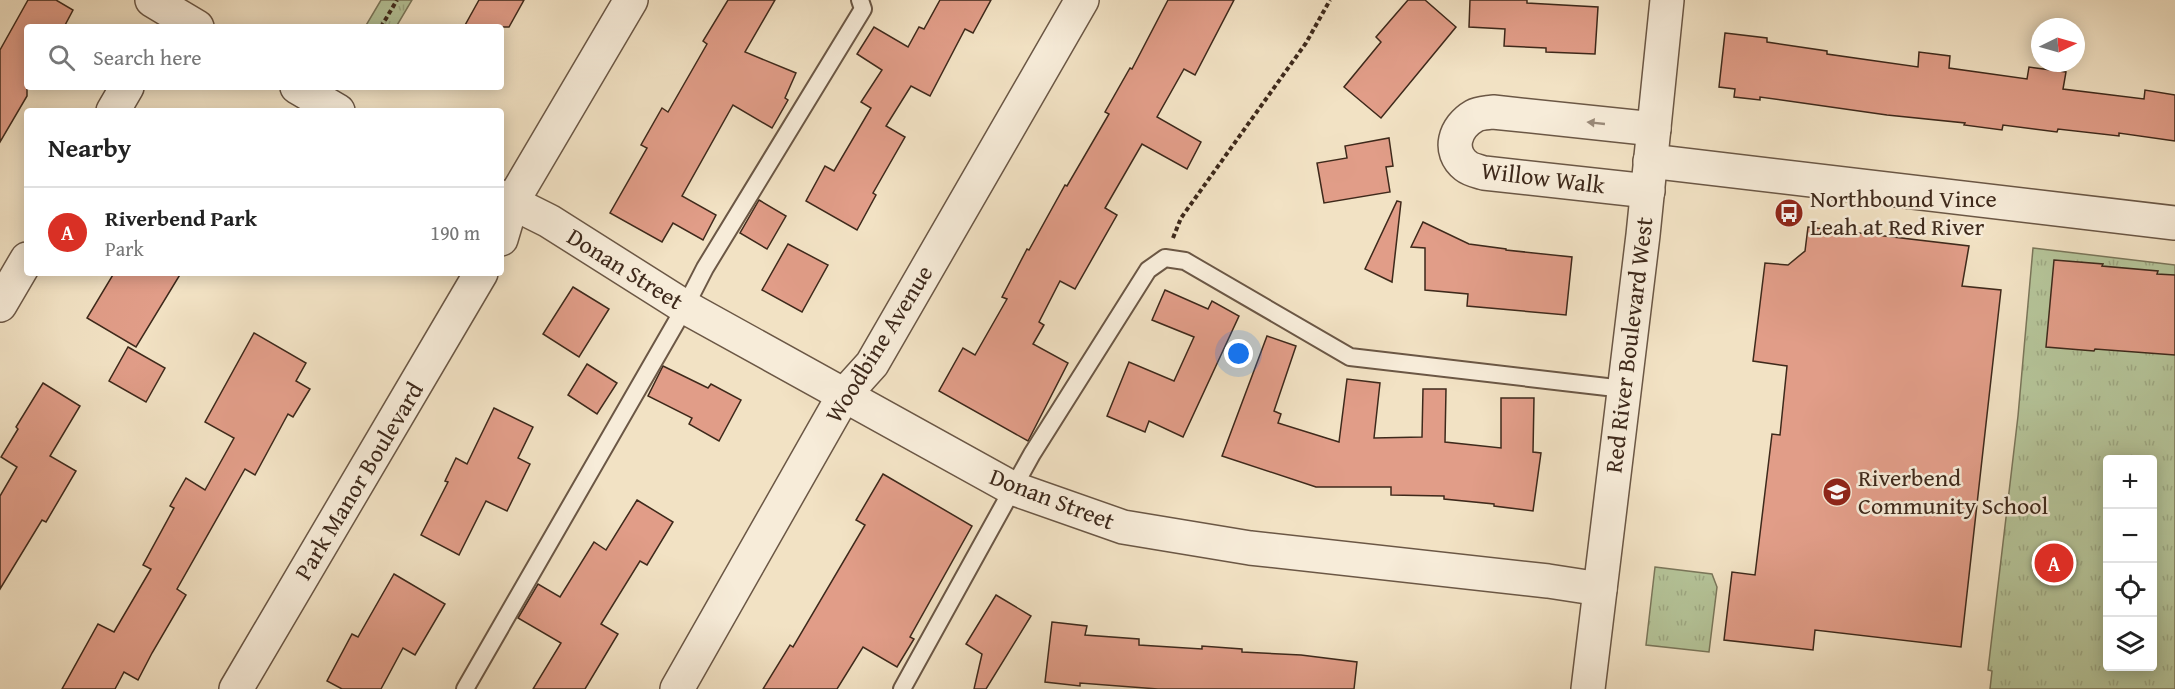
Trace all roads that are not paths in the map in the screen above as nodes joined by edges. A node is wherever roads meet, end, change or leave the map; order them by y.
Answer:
1 (631, 0) edge
2 (860, 0) edge
3 (1082, 0) edge
4 (1667, 0) edge
5 (125, 90) edge
6 (302, 90) edge
7 (115, 108) edge
8 (333, 108) edge
9 (1654, 129) junction
10 (1649, 176) junction
11 (507, 199) edge
12 (504, 219) edge
13 (2175, 223) edge
14 (24, 264) edge
15 (479, 276) edge
16 (0, 305) edge
17 (685, 307) junction
18 (1624, 389) junction
19 (844, 395) junction
20 (1012, 488) junction
21 (1600, 589) junction
22 (236, 689) edge
23 (465, 689) edge
24 (677, 689) edge
25 (902, 689) edge
26 (1588, 689) edge

1 - 11 street
2 - 17 lane
3 - 19 street, Woodbine Avenue
4 - 9 street, Red River Boulevard West
5 - 7 street
6 - 8 street
9 - 10 street, Red River Boulevard West
9 -> 10 street, Willow Walk
10 - 13 street, Willow Walk
10 - 18 street, Red River Boulevard West
11 - 12 street
11 - 17 street, Donan Street
14 - 16 street
15 - 22 street, Park Manor Boulevard
17 - 19 street, Donan Street
17 - 23 lane
18 - 20 lane
18 - 21 street, Red River Boulevard West
19 - 20 street, Donan Street
19 - 24 street, Woodbine Avenue
20 - 21 street, Donan Street
20 - 25 lane
21 - 26 street, Red River Boulevard West

